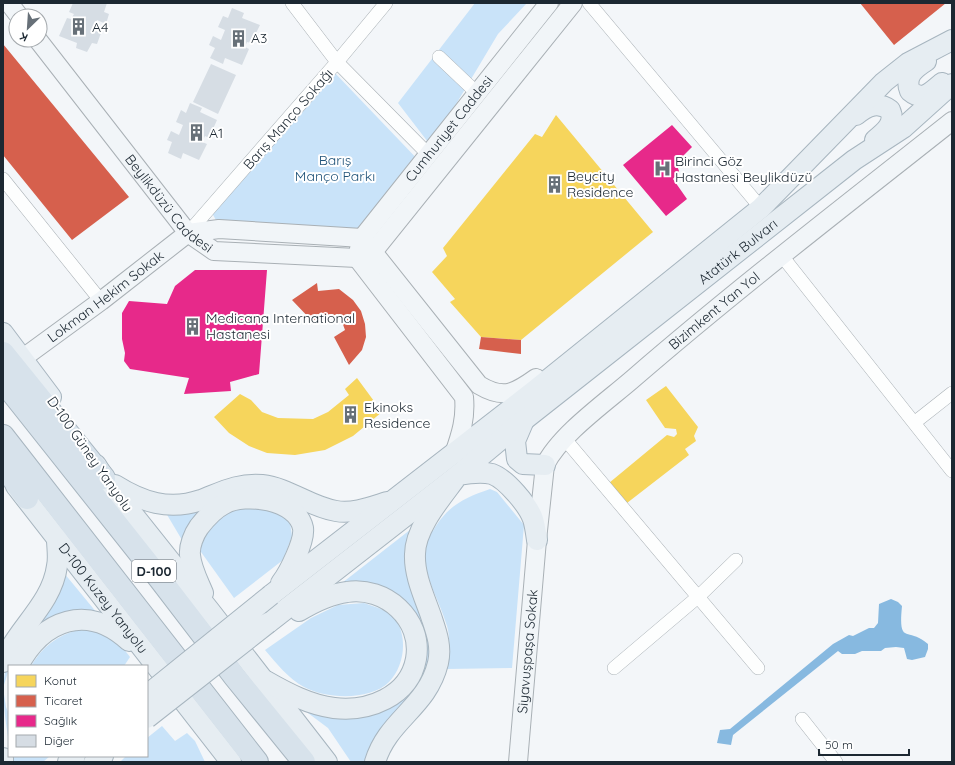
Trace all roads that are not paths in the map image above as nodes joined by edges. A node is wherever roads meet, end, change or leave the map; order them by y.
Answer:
1 (292, 3) edge
2 (386, 3) edge
3 (549, 3) edge
4 (573, 3) edge
5 (589, 3) edge
6 (952, 40) edge
7 (952, 46) edge
8 (44, 48) edge
9 (439, 57) dead end
10 (337, 62) junction
11 (952, 76) edge
12 (952, 84) edge
13 (477, 93) junction
14 (952, 121) edge
15 (841, 125) junction
16 (428, 154) junction
17 (854, 160) junction
18 (442, 168) junction
19 (3, 179) edge
20 (761, 208) junction
21 (188, 233) junction
22 (362, 238) junction
23 (365, 255) junction
24 (782, 256) junction
25 (101, 301) junction
26 (3, 333) edge
27 (602, 337) junction
28 (13, 356) edge
29 (3, 380) edge
30 (952, 393) edge
31 (524, 420) junction
32 (914, 423) junction
33 (3, 436) edge
34 (564, 438) junction
35 (454, 454) junction
36 (3, 465) edge
37 (545, 465) junction
38 (952, 471) edge
39 (3, 472) edge
40 (458, 475) junction
41 (104, 478) junction
42 (26, 498) junction
43 (395, 500) junction
44 (57, 538) junction
45 (537, 540) junction
46 (736, 560) dead end
47 (271, 595) junction
48 (699, 596) junction
49 (210, 611) junction
50 (268, 623) junction
51 (152, 659) junction
52 (3, 662) edge
53 (19, 665) edge
54 (614, 668) dead end
55 (758, 668) dead end
56 (260, 678) junction
57 (148, 694) edge
58 (148, 717) edge
59 (802, 719) dead end
60 (208, 734) junction
61 (3, 758) edge
62 (3, 762) edge
63 (220, 762) edge
64 (231, 762) edge
65 (257, 762) edge
66 (304, 762) edge
67 (327, 762) edge
68 (375, 762) edge
69 (518, 762) edge
70 (836, 762) edge

1 - 10 street
2 - 10 street, Barış Manço Sokağı
3 - 13 main road, Cumhuriyet Caddesi
4 - 18 main road, Cumhuriyet Caddesi
5 - 20 street
6 - 15 main road, Atatürk Bulvarı
7 - 11 main road
8 - 21 main road, Beylikdüzü Caddesi
9 - 13 street
10 - 16 street
10 - 21 street, Barış Manço Sokağı
12 - 17 main road, Atatürk Bulvarı
13 - 16 main road, Cumhuriyet Caddesi
14 - 24 main road, Bizimkent Yan Yol
15 - 17 main road
15 - 20 main road, Atatürk Bulvarı
16 - 18 main road
16 - 22 main road, Cumhuriyet Caddesi
17 - 31 main road, Atatürk Bulvarı
18 - 23 main road, Cumhuriyet Caddesi
19 - 25 street
20 - 27 main road, Atatürk Bulvarı
21 - 22 main road
21 - 23 main road, Beylikdüzü Caddesi
21 - 25 main road, Lokman Hekim Sokak
22 - 23 main road, Cumhuriyet Caddesi
23 - 27 main road
23 - 35 main road
24 - 32 street
24 - 34 main road, Bizimkent Yan Yol
25 - 28 main road, Lokman Hekim Sokak
26 - 28 main road
27 - 35 main road, Atatürk Bulvarı
28 - 41 highway
29 - 66 highway, D-100
30 - 32 street
31 - 37 main road
31 - 40 main road, Atatürk Bulvarı
32 - 38 street
33 - 65 highway, D-100
34 - 37 main road, Bizimkent Yan Yol
34 - 48 street
35 - 43 main road, Atatürk Bulvarı
36 - 42 highway
37 - 45 main road, Bizimkent Yan Yol
39 - 42 main road, D-100 Kuzey Yanyolu
40 - 45 main road
40 - 50 main road
40 - 68 main road
41 - 43 main road
41 - 49 main road, D-100 Güney Yanyolu
42 - 44 main road, D-100 Kuzey Yanyolu
43 - 47 main road, Atatürk Bulvarı
44 - 51 main road, D-100 Kuzey Yanyolu
44 - 52 main road
45 - 69 main road, Siyavuşpaşa Sokak
46 - 48 street
47 - 49 main road
47 - 57 main road, bridge
48 - 54 street
48 - 55 street
49 - 56 main road, D-100 Güney Yanyolu
50 - 56 main road
50 - 58 main road, bridge
51 - 53 main road
51 - 60 main road, D-100 Kuzey Yanyolu
56 - 67 main road, D-100 Güney Yanyolu
59 - 70 street
60 - 63 main road
60 - 64 main road, D-100 Kuzey Yanyolu
61 - 62 main road

